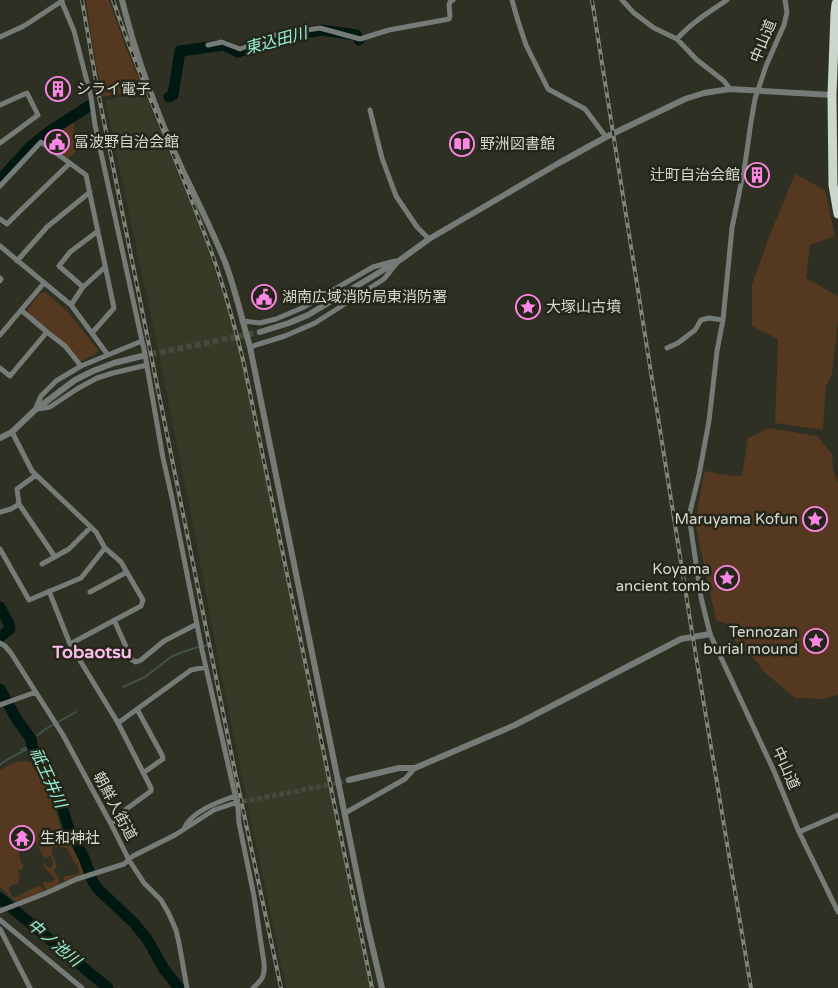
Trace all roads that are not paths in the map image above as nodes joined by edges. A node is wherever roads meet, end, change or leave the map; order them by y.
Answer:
1 (62, 0) edge
2 (122, 0) edge
3 (453, 0) edge
4 (512, 0) edge
5 (622, 0) edge
6 (727, 0) edge
7 (785, 0) edge
8 (835, 1) edge
9 (0, 37) edge
10 (677, 39) junction
11 (208, 45) dead end
12 (730, 89) junction
13 (758, 91) junction
14 (832, 95) junction
15 (0, 105) edge
16 (370, 110) dead end
17 (606, 137) junction
18 (0, 143) edge
19 (70, 163) junction
20 (0, 186) edge
21 (90, 192) junction
22 (838, 214) edge
23 (0, 219) edge
24 (98, 231) junction
25 (429, 239) junction
26 (0, 246) edge
27 (400, 260) junction
28 (17, 261) junction
29 (105, 267) junction
30 (44, 283) junction
31 (83, 287) junction
32 (71, 305) junction
33 (21, 310) junction
34 (242, 320) junction
35 (724, 320) junction
36 (47, 332) junction
37 (260, 332) tunnel mouth
38 (92, 333) junction
39 (0, 335) edge
40 (142, 341) junction
41 (250, 347) junction
42 (668, 348) dead end
43 (108, 355) junction
44 (142, 356) tunnel mouth
45 (147, 365) junction
46 (81, 366) junction
47 (0, 368) edge
48 (35, 410) junction
49 (12, 432) junction
50 (0, 438) edge
51 (36, 475) junction
52 (19, 504) junction
53 (0, 512) edge
54 (91, 527) junction
55 (105, 548) junction
56 (0, 549) edge
57 (55, 557) junction
58 (42, 564) dead end
59 (127, 572) junction
60 (49, 592) junction
61 (90, 592) dead end
62 (114, 620) junction
63 (197, 624) junction
64 (710, 634) junction
65 (0, 643) edge
66 (70, 644) junction
67 (206, 667) junction
68 (36, 692) junction
69 (0, 705) edge
70 (137, 709) junction
71 (118, 723) junction
72 (414, 768) junction
73 (143, 773) junction
74 (349, 780) tunnel mouth
75 (234, 796) junction
76 (235, 803) tunnel mouth
77 (345, 813) junction
78 (838, 815) edge
79 (111, 824) junction
80 (184, 830) junction
81 (799, 832) junction
82 (129, 860) junction
83 (0, 911) edge
84 (838, 912) edge
85 (0, 920) edge
86 (0, 929) edge
87 (30, 988) edge
88 (82, 988) edge
89 (188, 988) edge
90 (253, 988) edge
91 (382, 988) edge

1 - 9 street
1 - 40 street
2 - 34 street
3 - 11 street
4 - 17 street
5 - 10 street
6 - 10 street
7 - 13 street, 中山道
8 - 14 highway
10 - 12 street
12 - 13 street
12 - 17 street
13 - 14 street
13 - 35 street, 中山道
14 - 22 highway
15 - 18 street
16 - 25 street
17 - 25 street
19 - 20 street
19 - 21 street
19 - 23 street
21 - 24 street
21 - 28 street
24 - 29 street
24 - 31 street
25 - 27 street
26 - 28 street
27 - 34 street
27 - 37 street
27 - 41 street
28 - 30 street
29 - 31 street
29 - 38 street
30 - 32 street
30 - 33 street
31 - 32 street
32 - 38 street
33 - 36 street
33 - 39 street
34 - 41 street
35 - 42 street
35 - 64 street, 中山道
36 - 46 street
36 - 47 street
38 - 43 street
40 - 43 street
40 - 45 street
41 - 77 street
43 - 46 street
44 - 48 street
45 - 48 street
45 - 63 street
46 - 48 street
48 - 49 street
49 - 50 street
49 - 51 street
51 - 52 street
51 - 54 street
52 - 53 street
52 - 57 street
54 - 55 street
54 - 57 street
55 - 59 street
55 - 60 street
56 - 60 street
57 - 58 street
59 - 61 street
59 - 62 street
60 - 66 street
62 - 63 street
62 - 66 street
63 - 67 street
64 - 72 street
64 - 81 street, 中山道
65 - 68 street, 朝鮮人街道
66 - 71 street
67 - 70 street
67 - 75 street
68 - 69 street
68 - 79 street, 朝鮮人街道
70 - 71 street
70 - 73 street
71 - 73 street
72 - 74 street
72 - 77 street
73 - 79 street
75 - 80 street
75 - 90 street
76 - 80 street
77 - 91 street
78 - 81 street
79 - 82 street, 朝鮮人街道
80 - 82 street
81 - 84 street, 中山道
82 - 83 street
82 - 89 street, 朝鮮人街道
85 - 88 street
86 - 87 street

